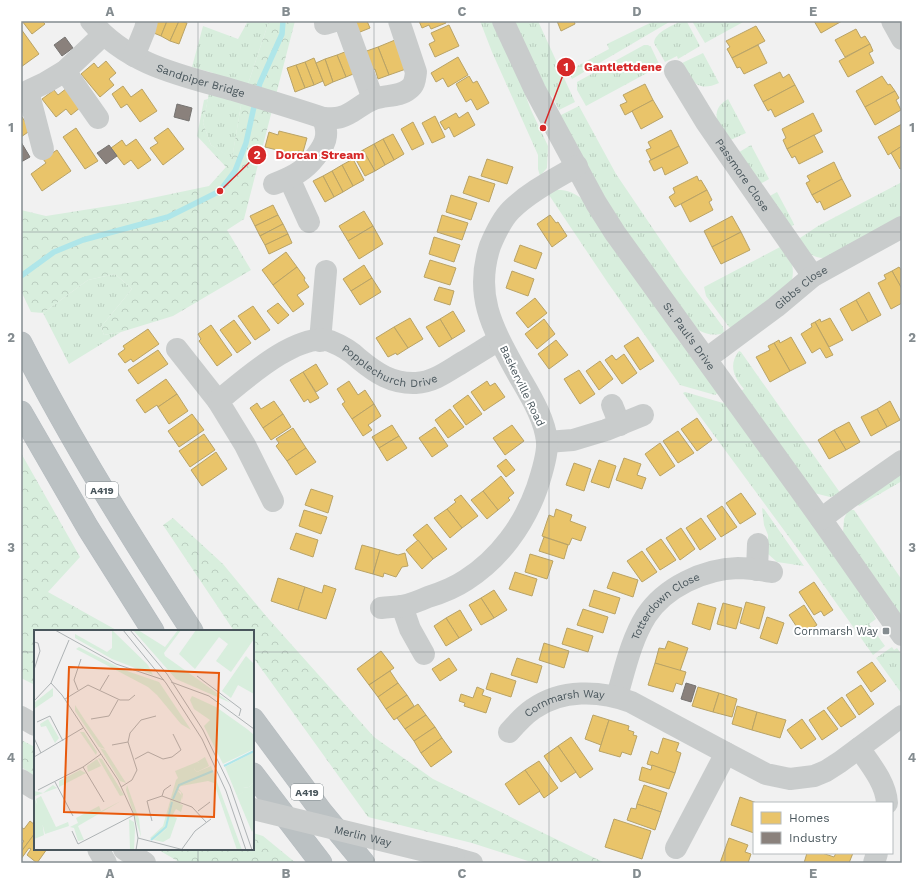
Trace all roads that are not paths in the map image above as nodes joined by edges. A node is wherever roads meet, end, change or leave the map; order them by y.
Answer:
1 (147, 21) edge
2 (399, 21) edge
3 (503, 21) edge
4 (892, 21) edge
5 (335, 22) edge
6 (96, 25) edge
7 (902, 39) edge
8 (134, 56) junction
9 (65, 71) junction
10 (675, 71) dead end
11 (373, 99) junction
12 (98, 118) dead end
13 (323, 118) junction
14 (43, 149) dead end
15 (577, 166) junction
16 (309, 222) dead end
17 (902, 227) edge
18 (326, 271) dead end
19 (813, 276) junction
20 (499, 340) junction
21 (320, 341) junction
22 (21, 343) edge
23 (177, 349) dead end
24 (706, 359) junction
25 (218, 401) junction
26 (21, 412) edge
27 (643, 416) dead end
28 (547, 442) junction
29 (902, 461) edge
30 (273, 501) dead end
31 (821, 519) junction
32 (758, 544) dead end
33 (152, 630) edge
34 (191, 630) edge
35 (902, 635) edge
36 (424, 654) dead end
37 (617, 696) junction
38 (902, 716) edge
39 (21, 717) edge
40 (254, 720) edge
41 (34, 724) edge
42 (508, 732) dead end
43 (860, 748) junction
44 (726, 753) junction
45 (254, 775) edge
46 (21, 780) edge
47 (34, 788) edge
48 (887, 802) edge
49 (254, 809) edge
50 (676, 848) dead end
51 (99, 850) edge
52 (463, 860) edge
53 (106, 863) edge
54 (321, 863) edge
55 (364, 863) edge

1 - 8 street
2 - 11 street, Sandpiper Bridge
3 - 15 street, St. Paul's Drive
4 - 7 street
5 - 11 street
6 - 8 street, Sandpiper Bridge
6 - 9 street
8 - 13 street, Sandpiper Bridge
9 - 12 street
9 - 14 street
10 - 19 street, Passmore Close
11 - 13 street, Sandpiper Bridge
13 - 16 street
15 - 20 street, Baskerville Road
15 - 24 street, St. Paul's Drive
17 - 19 street, Gibbs Close
18 - 21 street
19 - 24 street, Gibbs Close
20 - 21 street, Popplechurch Drive
20 - 28 street, Baskerville Road
21 - 25 street, Popplechurch Drive
22 - 34 highway, A419
23 - 25 street
24 - 31 street, St. Paul's Drive
25 - 30 street
26 - 33 highway, A419
27 - 28 street
28 - 36 street, Baskerville Road
29 - 31 street
31 - 35 street, St. Paul's Drive
32 - 37 street, Totterdown Close
37 - 42 street, Cornmarsh Way
37 - 44 street, Cornmarsh Way
38 - 43 street, Cornmarsh Way
39 - 41 street
40 - 55 highway, A419
43 - 44 street, Cornmarsh Way
43 - 48 street
44 - 50 street
45 - 54 highway, A419
46 - 47 street
49 - 52 street, Merlin Way, bridge
51 - 53 street

